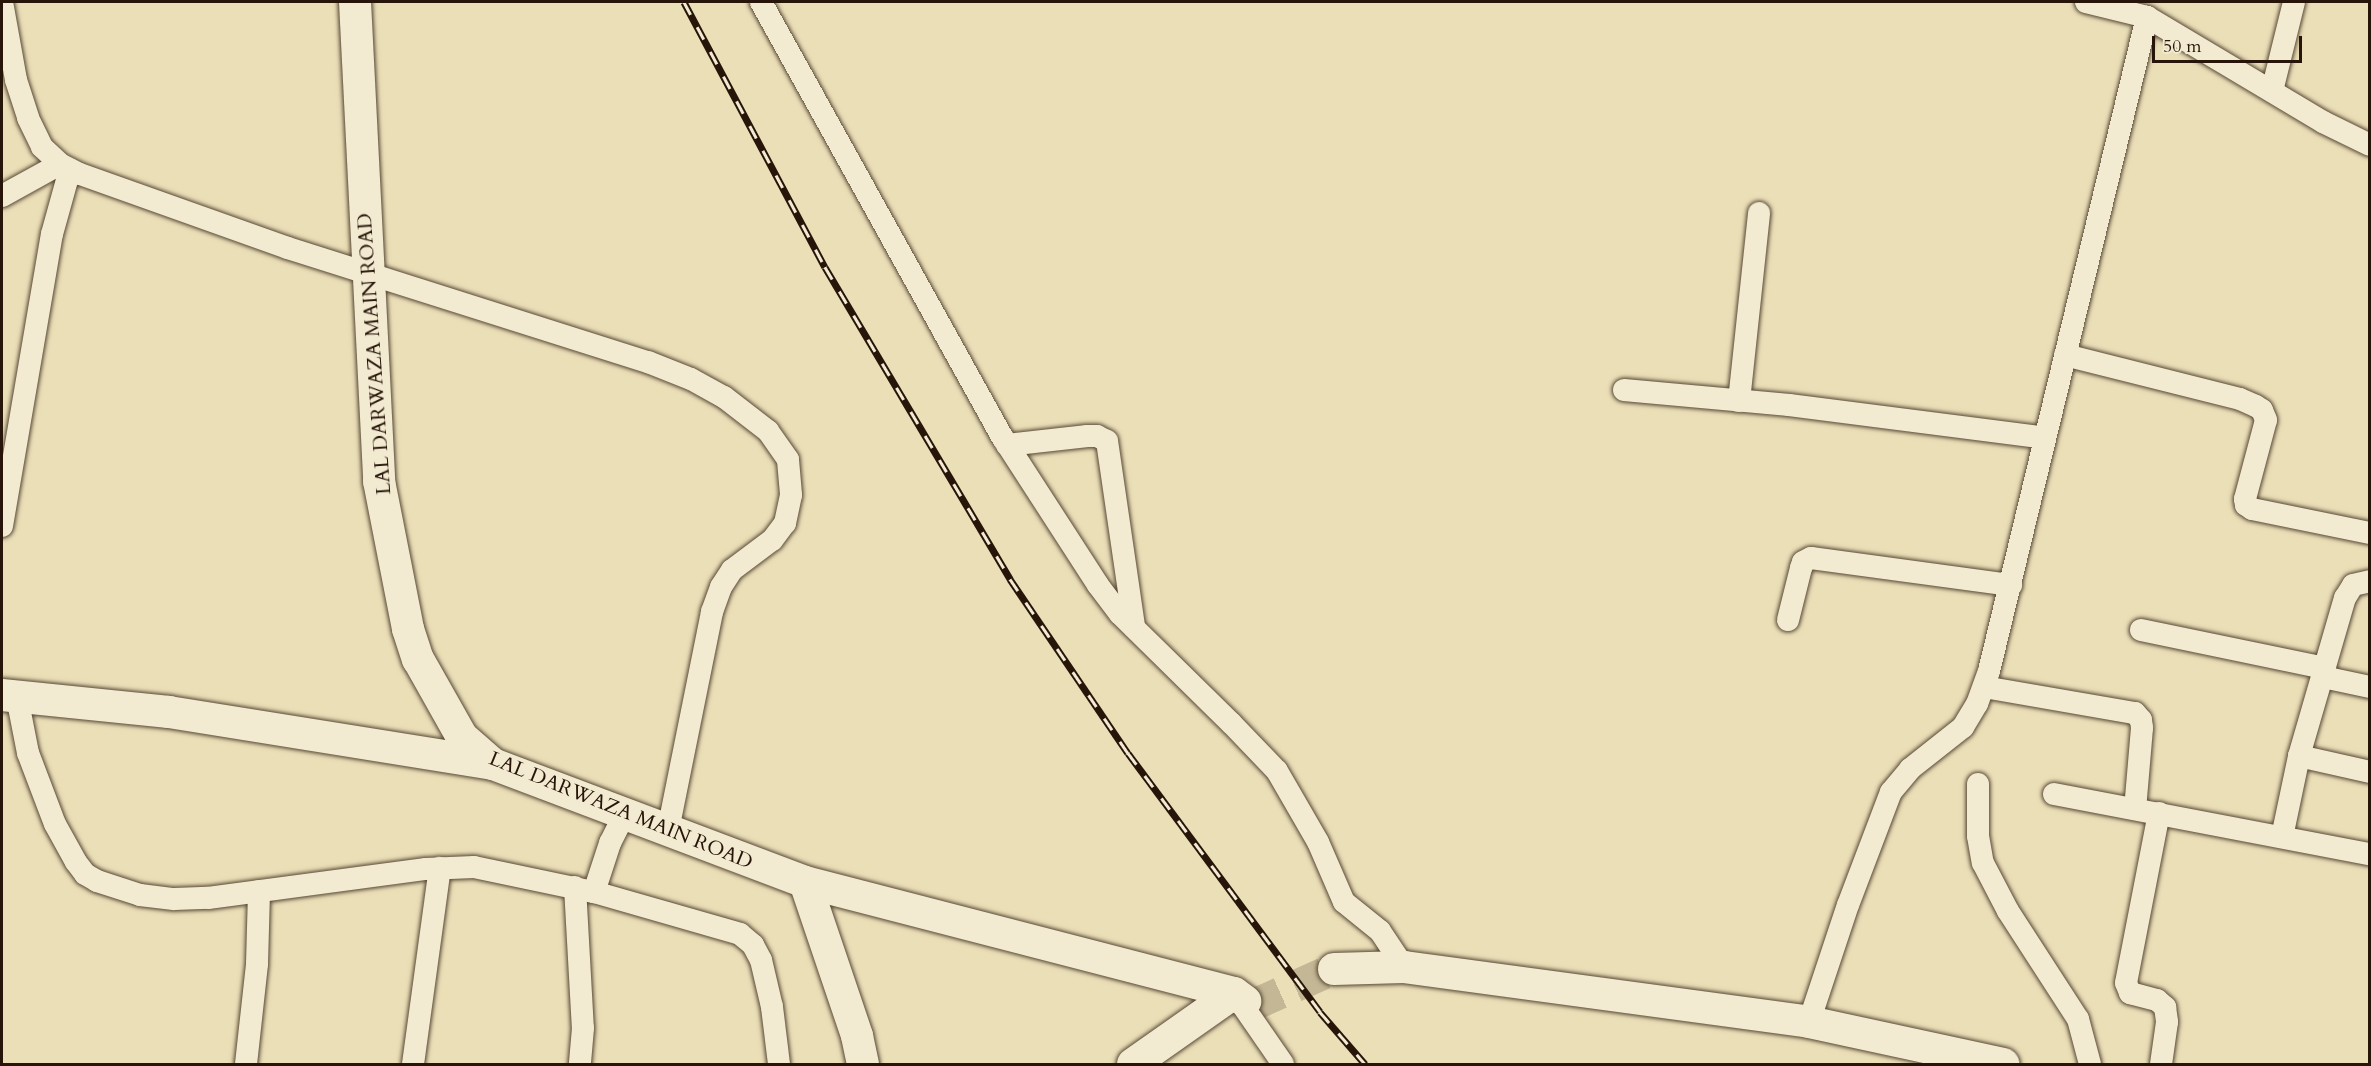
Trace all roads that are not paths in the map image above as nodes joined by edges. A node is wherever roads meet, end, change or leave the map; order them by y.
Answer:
1 (355, 2) edge
2 (761, 2) edge
3 (2086, 2) edge
4 (2294, 2) edge
5 (2, 7) edge
6 (2147, 17) junction
7 (2272, 91) junction
8 (2370, 145) edge
9 (65, 166) junction
10 (2, 196) edge
11 (1759, 213) dead end
12 (369, 274) junction
13 (2065, 355) junction
14 (1624, 390) dead end
15 (1739, 400) junction
16 (2045, 438) junction
17 (1007, 445) junction
18 (2, 526) edge
19 (2370, 533) edge
20 (2370, 581) edge
21 (2012, 585) junction
22 (1788, 620) dead end
23 (1134, 627) junction
24 (2141, 630) dead end
25 (2324, 673) junction
26 (1983, 687) junction
27 (2370, 687) edge
28 (9, 696) edge
29 (2299, 756) junction
30 (493, 764) junction
31 (2370, 772) edge
32 (1978, 784) dead end
33 (2054, 794) dead end
34 (2136, 809) junction
35 (2159, 813) junction
36 (625, 814) junction
37 (668, 830) junction
38 (2282, 837) junction
39 (2370, 854) edge
40 (440, 868) junction
41 (805, 882) junction
42 (584, 889) junction
43 (259, 891) junction
44 (1404, 967) junction
45 (1334, 969) tunnel mouth
46 (1242, 999) junction
47 (1809, 1022) junction
48 (246, 1065) edge
49 (413, 1065) edge
50 (580, 1065) edge
51 (779, 1065) edge
52 (862, 1065) edge
53 (1133, 1065) edge
54 (1283, 1065) edge
55 (2004, 1065) edge
56 (2090, 1065) edge
57 (2161, 1065) edge

1 - 12 main road, LAL DARWAZA MAIN ROAD
2 - 17 street
3 - 6 street
4 - 7 street
5 - 9 street
6 - 7 street
6 - 13 street
7 - 8 street
9 - 10 street
9 - 12 street
9 - 18 street
11 - 15 street
12 - 30 main road, LAL DARWAZA MAIN ROAD
12 - 37 street
13 - 16 street
13 - 19 street
14 - 15 street
15 - 16 street
16 - 21 street
17 - 23 street
17 - 23 street
20 - 25 street
21 - 22 street
21 - 26 street
23 - 44 street
24 - 25 street
25 - 27 street
25 - 29 street
26 - 34 street
26 - 47 street
28 - 30 main road
28 - 43 street
29 - 31 street
29 - 38 street
30 - 36 main road, LAL DARWAZA MAIN ROAD
32 - 56 street
33 - 34 street
34 - 35 street
35 - 38 street
35 - 57 street
36 - 37 main road, LAL DARWAZA MAIN ROAD
36 - 42 street
37 - 41 main road, LAL DARWAZA MAIN ROAD
38 - 39 street
40 - 42 street
40 - 43 street
40 - 49 street
41 - 46 main road, LAL DARWAZA MAIN ROAD
41 - 52 main road
42 - 50 street
42 - 51 street
43 - 48 street
44 - 45 main road
44 - 47 main road
46 - 53 main road
46 - 54 street
47 - 55 main road

